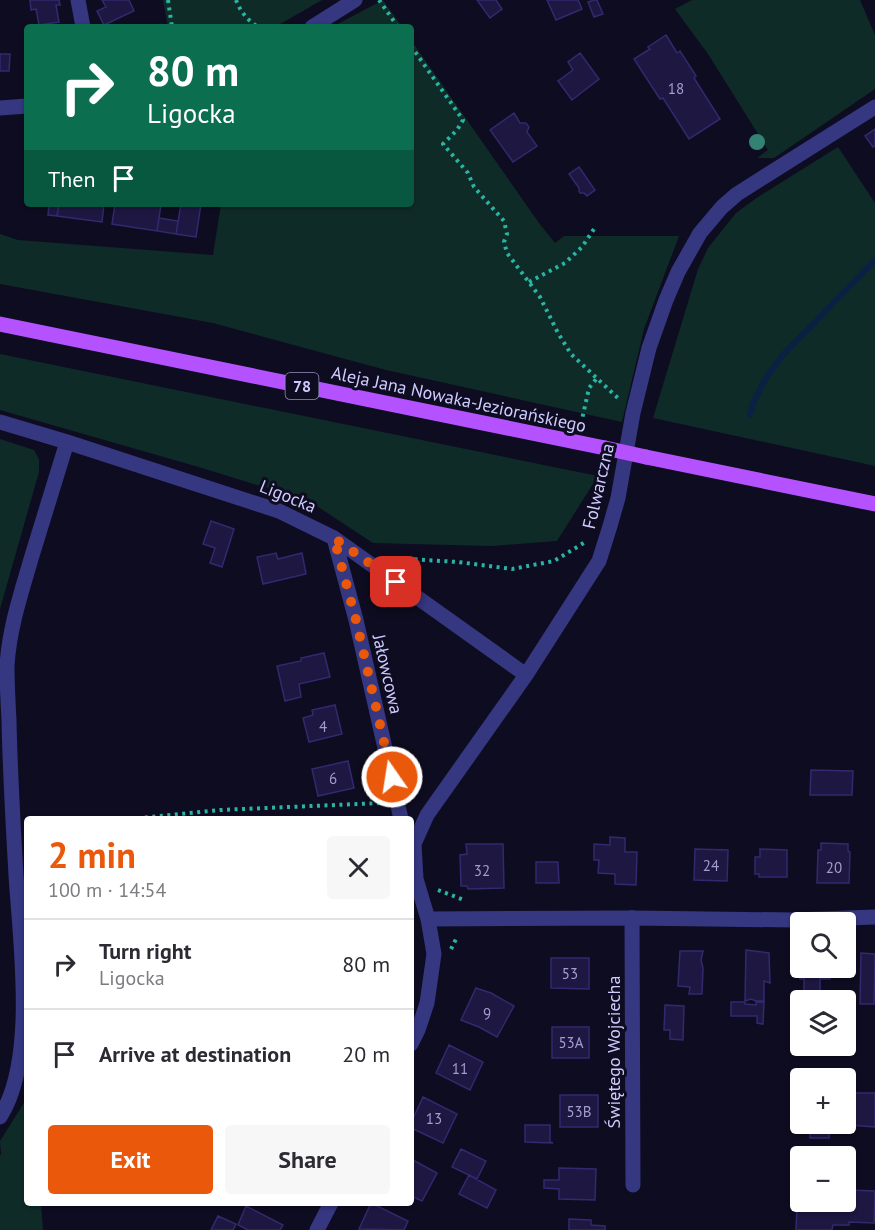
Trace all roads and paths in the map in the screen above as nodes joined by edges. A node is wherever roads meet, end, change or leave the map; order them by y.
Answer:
1 (78, 0) edge
2 (168, 0) edge
3 (236, 0) edge
4 (355, 0) edge
5 (379, 0) edge
6 (82, 24) edge
7 (172, 24) edge
8 (253, 24) edge
9 (317, 24) edge
10 (396, 24) edge
11 (414, 50) edge
12 (24, 106) edge
13 (875, 107) edge
14 (0, 108) edge
15 (594, 228) dead end
16 (529, 282) junction
17 (0, 324) edge
18 (597, 378) junction
19 (633, 413) junction
20 (0, 422) edge
21 (581, 424) dead end
22 (67, 442) junction
23 (875, 504) edge
24 (610, 526) junction
25 (334, 538) junction
26 (358, 555) junction
27 (526, 675) junction
28 (5, 746) edge
29 (384, 803) dead end
30 (160, 816) edge
31 (399, 816) edge
32 (414, 839) edge
33 (414, 861) edge
34 (434, 882) dead end
35 (469, 902) dead end
36 (875, 917) edge
37 (632, 918) junction
38 (428, 919) junction
39 (414, 1038) edge
40 (0, 1117) edge
41 (633, 1185) dead end
42 (329, 1206) edge
43 (317, 1230) edge

1 - 6 street
2 - 7 path
3 - 8 path
4 - 9 street
5 - 10 path
11 - 16 path
12 - 14 street
13 - 19 street, Folwarczna
15 - 16 path
16 - 18 path
17 - 23 main road, Aleja Jana Nowaka-Jeziorańskiego / 78, bridge
18 - 19 path
18 - 21 path
19 - 24 street, Folwarczna
20 - 22 street, Ligocka
22 - 25 street, Ligocka
22 - 28 street
24 - 26 path
24 - 27 street, Folwarczna
25 - 26 street, Ligocka
25 - 31 street, Jałowcowa
26 - 27 street, Ligocka
27 - 32 street, Folwarczna
28 - 40 street
29 - 30 path
33 - 38 street, Folwarczna
34 - 35 path
36 - 37 street
37 - 38 street
37 - 41 street, Świętego Wojciecha
38 - 39 street
42 - 43 street

